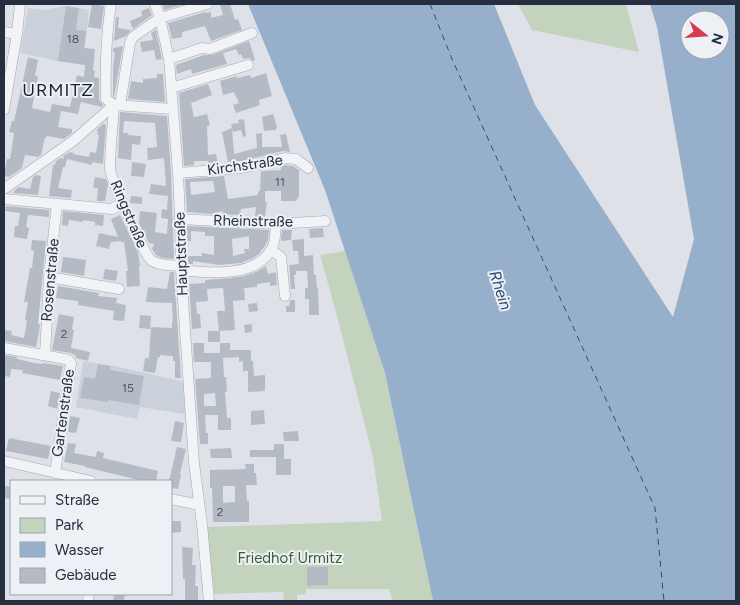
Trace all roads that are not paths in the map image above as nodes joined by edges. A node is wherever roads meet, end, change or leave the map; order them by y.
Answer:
1 (20, 4) edge
2 (110, 4) edge
3 (155, 4) edge
4 (207, 4) edge
5 (160, 18) junction
6 (4, 32) edge
7 (252, 33) dead end
8 (17, 34) junction
9 (169, 60) junction
10 (248, 65) dead end
11 (171, 88) junction
12 (117, 105) junction
13 (172, 109) junction
14 (4, 110) edge
15 (308, 168) dead end
16 (178, 173) junction
17 (4, 189) edge
18 (4, 199) edge
19 (123, 202) junction
20 (57, 204) junction
21 (180, 219) junction
22 (325, 221) dead end
23 (276, 224) junction
24 (271, 250) junction
25 (181, 268) junction
26 (49, 276) junction
27 (119, 289) dead end
28 (285, 296) dead end
29 (4, 348) edge
30 (45, 355) junction
31 (4, 461) edge
32 (55, 473) junction
33 (86, 480) edge
34 (172, 499) edge
35 (199, 505) junction
36 (209, 601) edge

1 - 8 street
2 - 12 street
3 - 5 street, Hauptstraße
4 - 5 street, Ringstraße
5 - 9 street, Hauptstraße
5 - 12 street, Ringstraße
6 - 8 street
7 - 9 street
8 - 14 street
9 - 11 street, Hauptstraße
10 - 11 street
11 - 13 street, Hauptstraße
12 - 13 street
12 - 17 street
12 - 19 street, Ringstraße
13 - 16 street, Hauptstraße
15 - 16 street, Kirchstraße
16 - 21 street, Hauptstraße
18 - 20 street
19 - 20 street
19 - 25 street, Ringstraße
20 - 26 street, Rosenstraße
21 - 23 street, Rheinstraße
21 - 25 street, Hauptstraße
22 - 23 street, Rheinstraße
23 - 24 street
24 - 25 street
24 - 28 street
25 - 35 street, Hauptstraße
26 - 27 street
26 - 30 street, Rosenstraße
29 - 30 street, Gartenstraße
30 - 32 street, Gartenstraße
31 - 32 street
32 - 33 street
34 - 35 street
35 - 36 street, Hauptstraße

